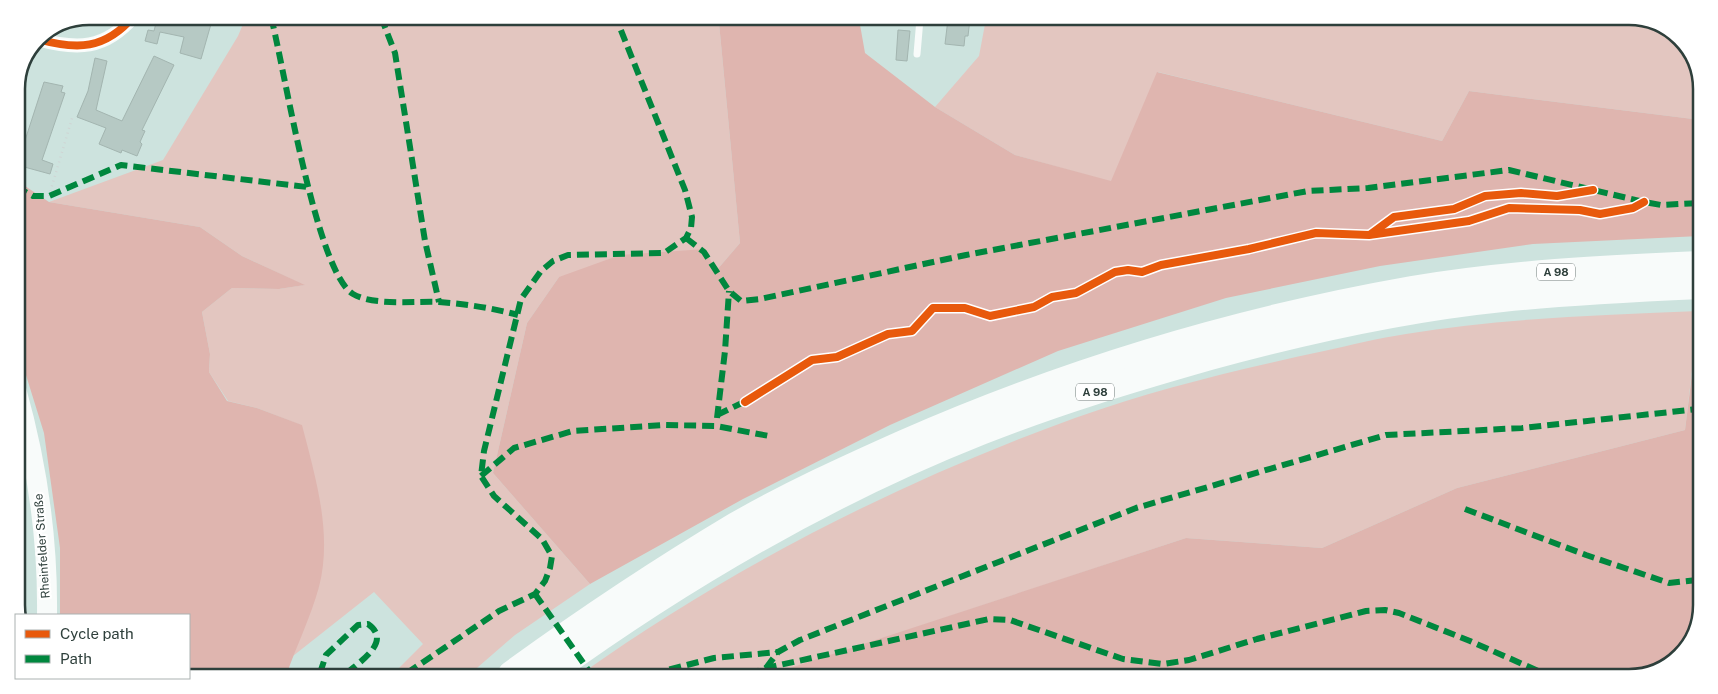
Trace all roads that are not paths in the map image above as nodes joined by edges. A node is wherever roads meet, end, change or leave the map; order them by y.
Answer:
1 (127, 25) edge
2 (919, 25) edge
3 (46, 42) edge
4 (917, 54) dead end
5 (1693, 264) edge
6 (1693, 286) edge
7 (25, 430) edge
8 (47, 614) edge
9 (519, 669) edge
10 (556, 669) edge

1 - 3 street
2 - 4 lane
5 - 9 highway, A 98
6 - 10 highway, A 98
7 - 8 main road, Rheinfelder Straße

